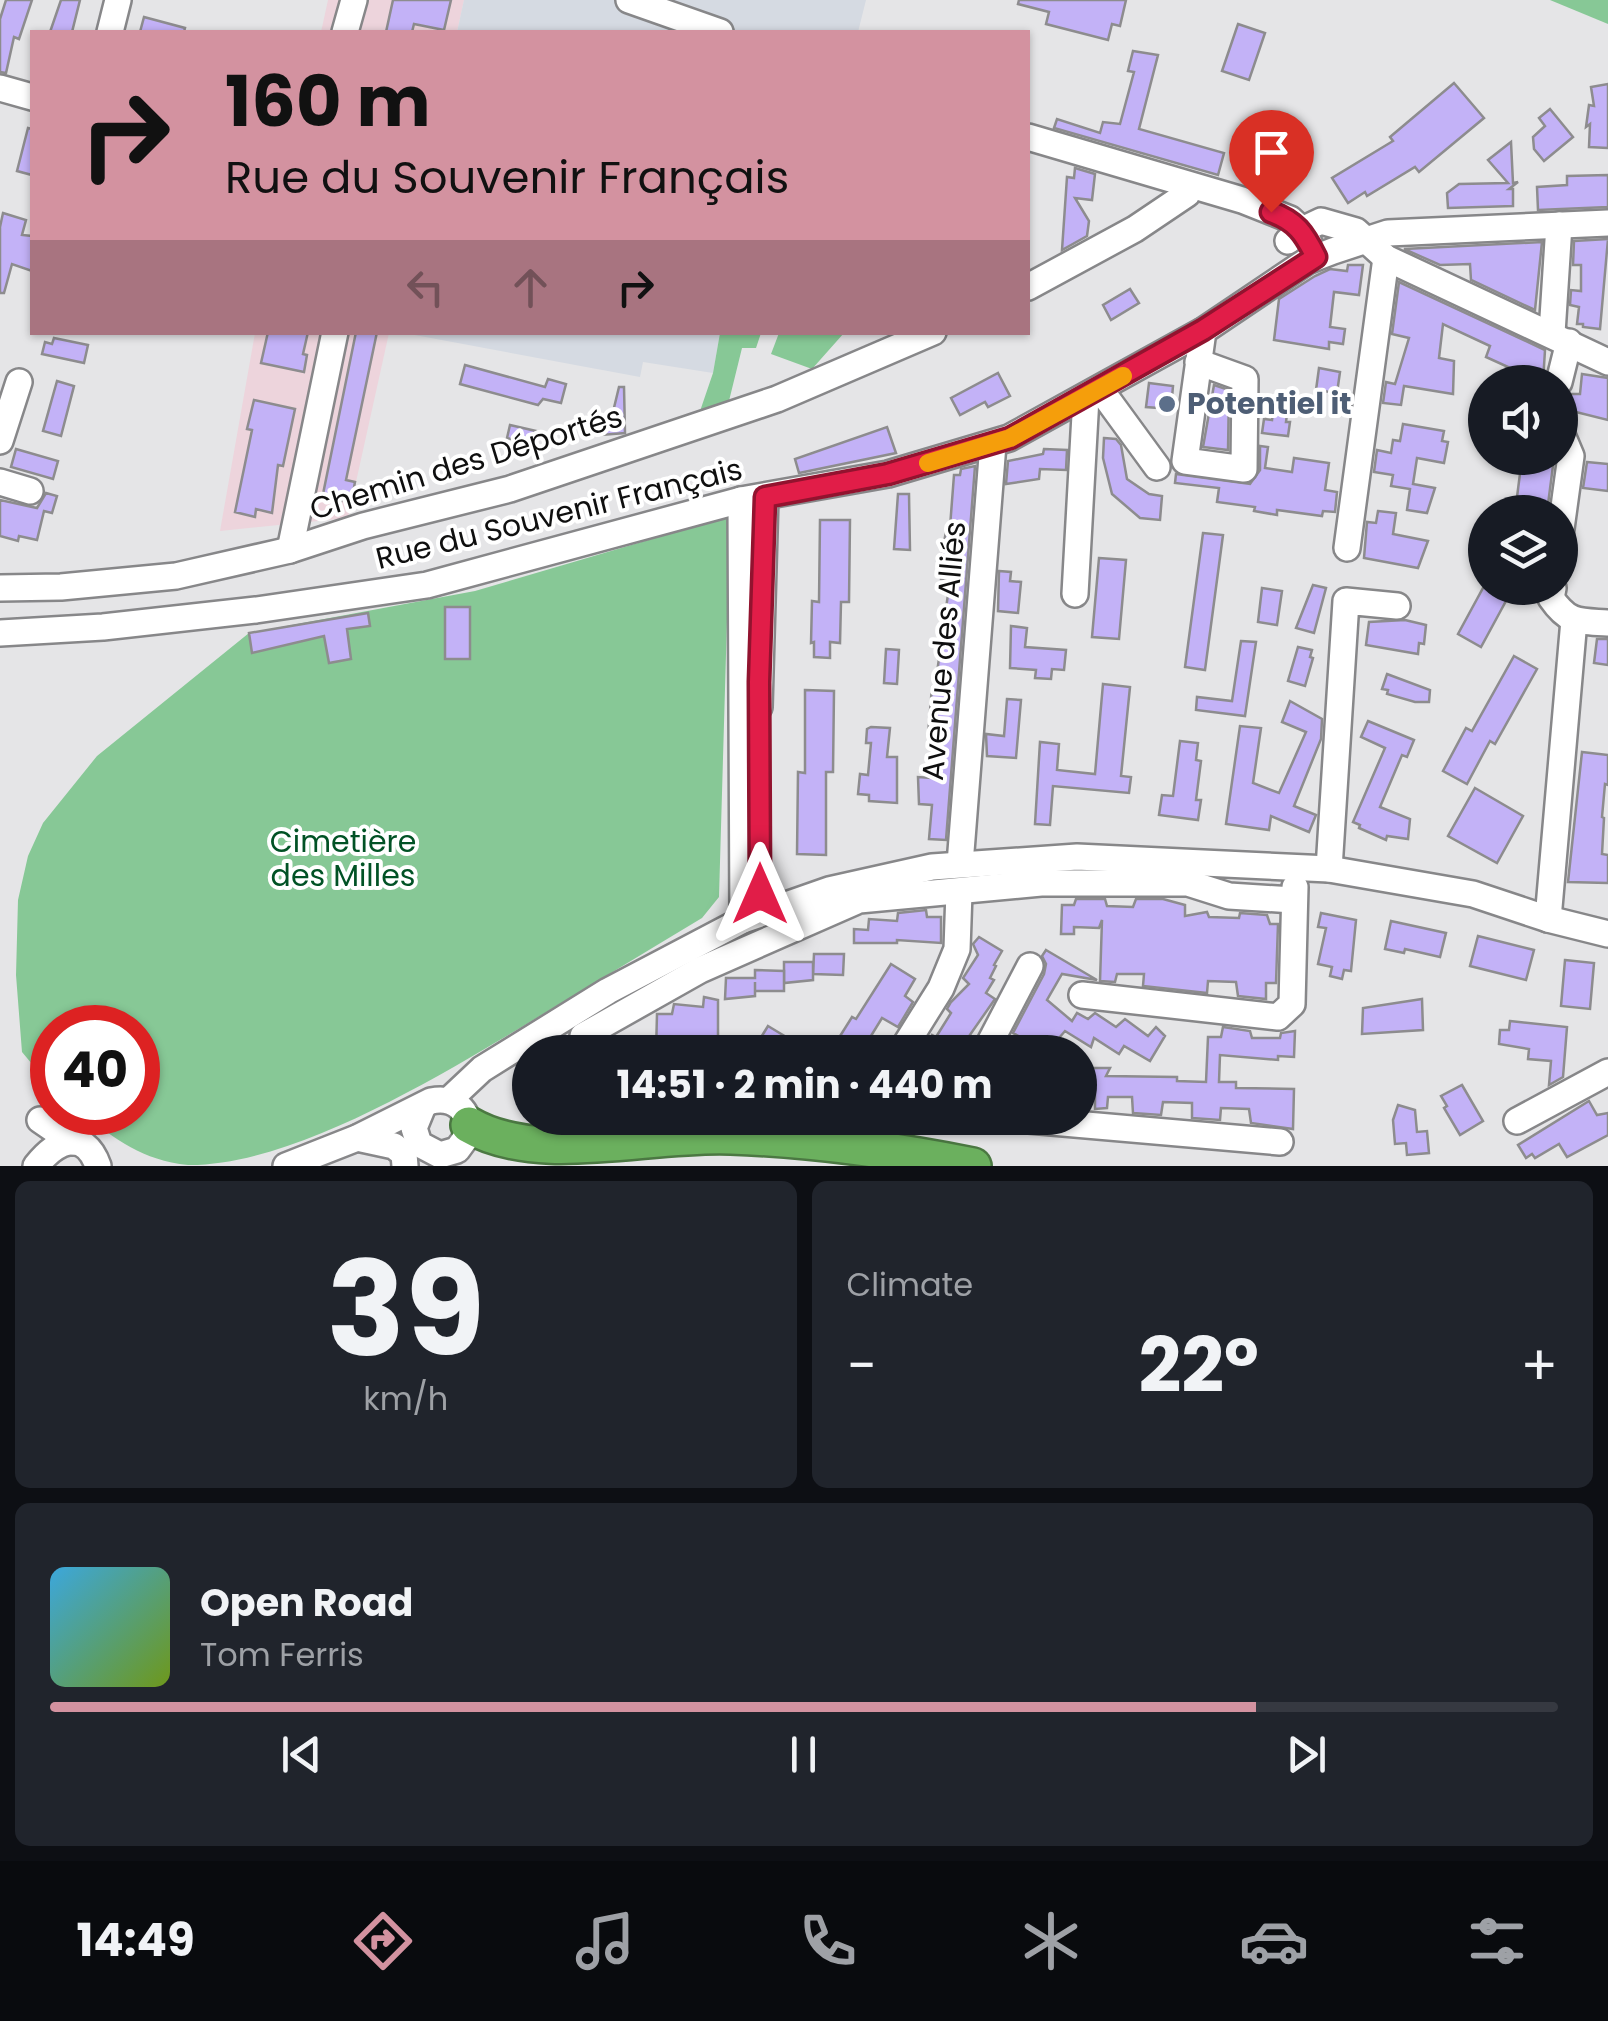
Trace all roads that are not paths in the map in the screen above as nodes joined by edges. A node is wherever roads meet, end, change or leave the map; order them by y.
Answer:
1 (118, 0) edge
2 (354, 0) edge
3 (628, 0) edge
4 (110, 30) edge
5 (345, 30) edge
6 (714, 30) edge
7 (0, 88) edge
8 (30, 96) edge
9 (1030, 138) edge
10 (1190, 187) junction
11 (1608, 223) edge
12 (1560, 225) junction
13 (1295, 236) junction
14 (1366, 241) junction
15 (1316, 257) junction
16 (1386, 258) junction
17 (1276, 280) junction
18 (1030, 286) edge
19 (1203, 330) junction
20 (334, 335) edge
21 (926, 335) edge
22 (1561, 338) junction
23 (1198, 362) dead end
24 (1608, 362) edge
25 (1560, 365) edge
26 (18, 382) dead end
27 (1093, 393) junction
28 (0, 441) edge
29 (993, 444) junction
30 (1156, 467) dead end
31 (0, 482) edge
32 (30, 491) dead end
33 (753, 499) junction
34 (1347, 548) dead end
35 (290, 550) junction
36 (0, 588) edge
37 (1074, 594) dead end
38 (1557, 605) edge
39 (1397, 606) dead end
40 (1574, 620) junction
41 (1608, 623) edge
42 (0, 633) edge
43 (960, 864) junction
44 (1298, 868) junction
45 (1329, 868) junction
46 (959, 892) junction
47 (1293, 900) junction
48 (752, 916) junction
49 (1548, 919) junction
50 (1608, 934) edge
51 (1030, 966) dead end
52 (1082, 995) dead end
53 (578, 1035) edge
54 (579, 1035) edge
55 (912, 1035) edge
56 (994, 1035) edge
57 (512, 1059) edge
58 (1608, 1072) edge
59 (452, 1112) junction
60 (1518, 1121) dead end
61 (1097, 1126) edge
62 (357, 1138) junction
63 (1280, 1142) dead end
64 (416, 1155) edge
65 (49, 1156) edge
66 (103, 1163) edge
67 (286, 1166) edge
68 (611, 1166) edge
69 (929, 1166) edge
70 (973, 1166) edge

1 - 4 street
2 - 5 street
3 - 6 street
7 - 8 street
9 - 10 street
10 - 13 street
10 - 18 street
11 - 12 street, Rue du Souvenir Français
12 - 14 street, Rue du Souvenir Français
12 - 22 street
13 - 14 street
13 - 15 street
13 - 17 street
14 - 15 street, Rue du Souvenir Français
14 - 16 street
15 - 17 street, Rue du Souvenir Français
16 - 22 street
16 - 34 street
17 - 19 street, Rue du Souvenir Français
19 - 23 street
19 - 27 street, Rue du Souvenir Français
20 - 35 street
21 - 35 street, Chemin des Déportés
22 - 24 street
22 - 25 street
26 - 28 street
27 - 29 street, Rue du Souvenir Français
27 - 30 street
27 - 37 street
29 - 33 street, Rue du Souvenir Français
29 - 43 street, Avenue des Alliés
31 - 32 street
33 - 42 street, Rue du Souvenir Français
33 - 48 street
35 - 36 street, Chemin des Déportés
38 - 40 street
39 - 45 street
40 - 41 street
40 - 49 street
43 - 44 street
43 - 48 street
44 - 45 street
44 - 47 street
45 - 49 street
46 - 47 street
46 - 54 street
46 - 55 street
47 - 52 street
48 - 53 street
49 - 50 street
51 - 56 street
57 - 59 street
58 - 60 street
59 - 62 street
59 - 64 street
59 - 64 street
59 - 70 highway
61 - 63 street
62 - 64 street
62 - 67 street
65 - 66 street
68 - 69 highway

